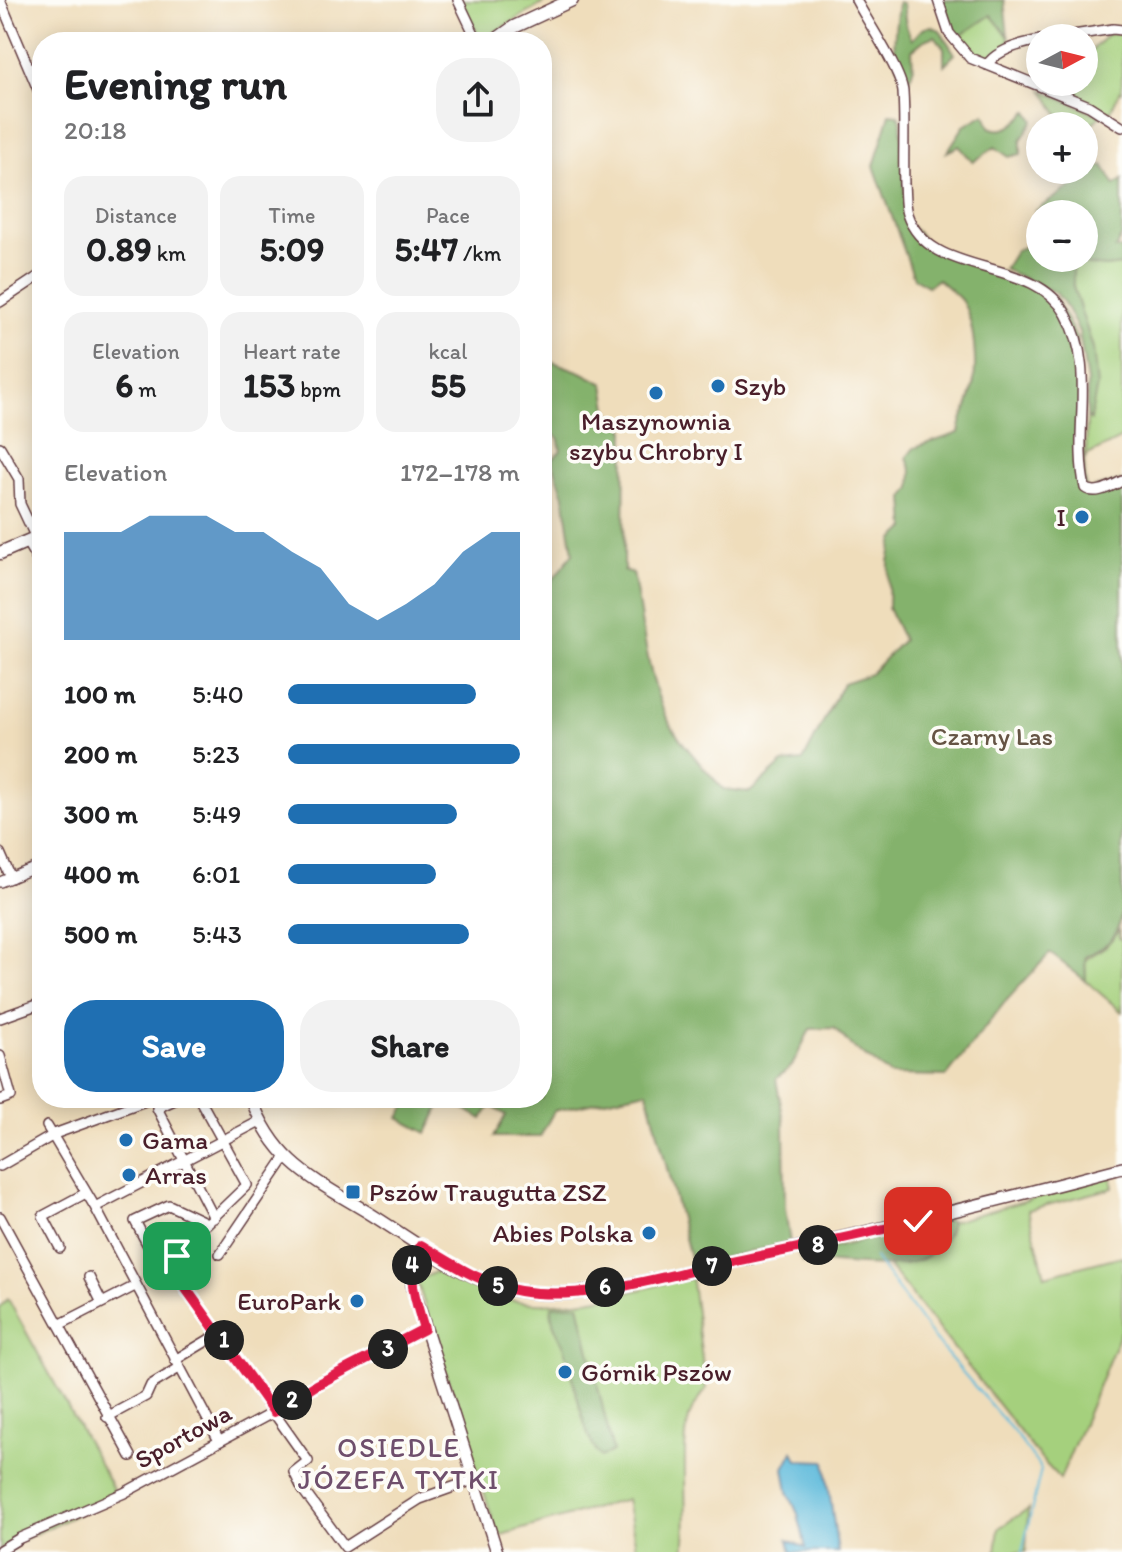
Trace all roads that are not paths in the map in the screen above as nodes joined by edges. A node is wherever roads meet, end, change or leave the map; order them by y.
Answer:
1 (0, 0) edge
2 (458, 0) edge
3 (572, 0) edge
4 (856, 0) edge
5 (938, 0) edge
6 (1122, 30) edge
7 (1098, 31) edge
8 (473, 32) edge
9 (507, 32) edge
10 (1026, 44) edge
11 (987, 65) junction
12 (32, 75) edge
13 (1122, 127) edge
14 (32, 281) edge
15 (0, 302) edge
16 (0, 447) edge
17 (1122, 481) edge
18 (32, 531) edge
19 (32, 539) edge
20 (0, 553) edge
21 (0, 853) edge
22 (32, 869) edge
23 (11, 878) junction
24 (0, 882) edge
25 (32, 1007) edge
26 (0, 1018) edge
27 (0, 1056) edge
28 (0, 1100) edge
29 (127, 1108) edge
30 (157, 1108) edge
31 (204, 1108) edge
32 (255, 1108) edge
33 (260, 1121) junction
34 (47, 1126) dead end
35 (54, 1136) junction
36 (222, 1140) junction
37 (285, 1158) junction
38 (184, 1160) junction
39 (0, 1166) edge
40 (1122, 1168) edge
41 (86, 1193) junction
42 (95, 1207) junction
43 (0, 1217) edge
44 (211, 1220) junction
45 (421, 1245) junction
46 (60, 1248) dead end
47 (220, 1254) dead end
48 (167, 1262) junction
49 (89, 1277) dead end
50 (135, 1286) junction
51 (102, 1303) junction
52 (59, 1325) junction
53 (424, 1329) junction
54 (220, 1333) junction
55 (177, 1364) junction
56 (274, 1412) junction
57 (107, 1417) junction
58 (219, 1441) junction
59 (131, 1456) dead end
60 (473, 1480) junction
61 (0, 1550) edge
62 (497, 1552) edge

1 - 12 street
2 - 8 street
3 - 9 main road
4 - 17 street
5 - 11 street
6 - 7 street
10 - 11 street
11 - 13 street
14 - 15 street
16 - 18 street
19 - 20 main road
21 - 23 street
22 - 23 street
23 - 24 street
25 - 26 street
27 - 28 street
29 - 35 street
30 - 38 street
31 - 36 street
32 - 33 street
33 - 36 street
33 - 37 street
34 - 35 street
35 - 39 street
35 - 41 street
36 - 38 street
36 - 44 street
37 - 45 street
37 - 47 street
38 - 42 street
38 - 44 street
40 - 45 street
41 - 42 street
41 - 46 street
42 - 50 street
43 - 52 street
44 - 48 street
44 - 48 street
45 - 53 street
48 - 54 street
49 - 51 street
50 - 51 street
50 - 55 street
51 - 52 street
52 - 57 street
53 - 56 street, Sportowa
53 - 60 street
54 - 55 street
54 - 56 street
55 - 57 street
55 - 58 street
56 - 58 street, Sportowa
56 - 60 street
57 - 59 street
58 - 61 street, Sportowa
60 - 62 street

